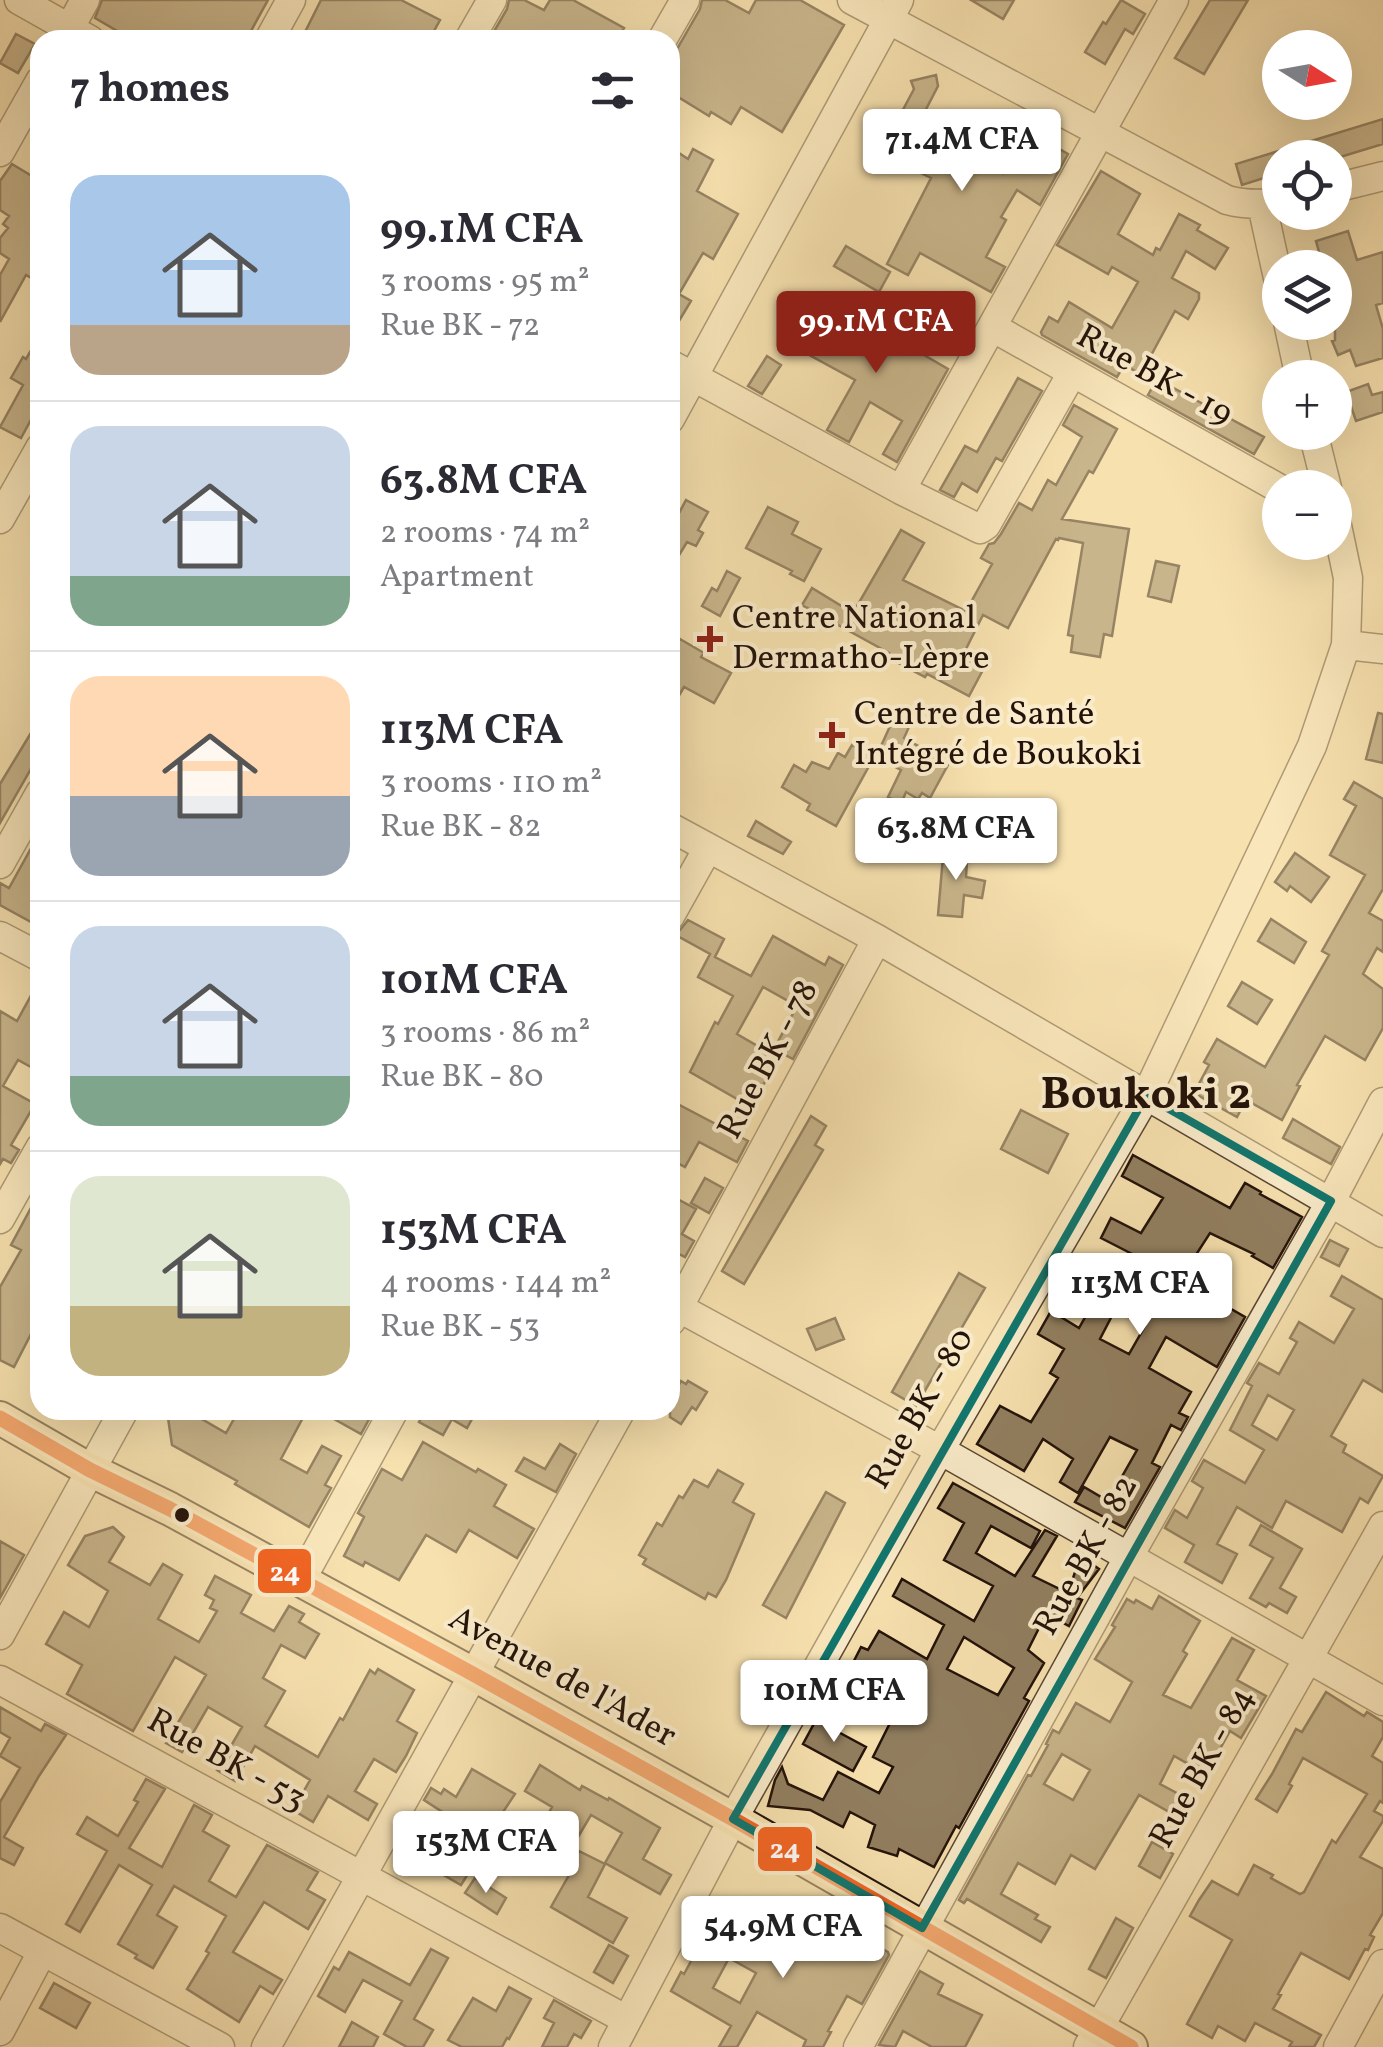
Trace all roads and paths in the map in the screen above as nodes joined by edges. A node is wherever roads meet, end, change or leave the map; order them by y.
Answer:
1 (19, 0) edge
2 (86, 0) edge
3 (291, 0) edge
4 (492, 0) edge
5 (686, 0) edge
6 (852, 0) edge
7 (1174, 0) edge
8 (894, 10) edge
9 (66, 30) edge
10 (77, 30) edge
11 (274, 30) edge
12 (475, 30) edge
13 (668, 30) edge
14 (30, 99) edge
15 (1099, 132) junction
16 (0, 152) edge
17 (1383, 176) edge
18 (1352, 184) edge
19 (1262, 204) edge
20 (992, 327) junction
21 (681, 370) edge
22 (1072, 373) junction
23 (21, 475) edge
24 (1262, 479) edge
25 (900, 490) junction
26 (0, 519) edge
27 (1344, 560) edge
28 (1346, 645) junction
29 (1383, 649) edge
30 (30, 811) edge
31 (680, 833) edge
32 (708, 848) junction
33 (0, 864) edge
34 (680, 898) edge
35 (0, 936) edge
36 (877, 939) junction
37 (30, 952) edge
38 (1146, 1096) junction
39 (1383, 1102) edge
40 (30, 1166) edge
41 (1331, 1201) junction
42 (0, 1220) edge
43 (1383, 1232) edge
44 (680, 1298) edge
45 (680, 1315) edge
46 (0, 1418) edge
47 (118, 1420) edge
48 (389, 1420) edge
49 (615, 1420) edge
50 (940, 1450) junction
51 (90, 1470) junction
52 (1383, 1526) edge
53 (1129, 1556) junction
54 (301, 1580) junction
55 (0, 1635) edge
56 (1308, 1659) junction
57 (472, 1674) junction
58 (0, 1680) edge
59 (1383, 1701) edge
60 (733, 1819) junction
61 (360, 1876) junction
62 (0, 1928) edge
63 (922, 1928) junction
64 (42, 1952) junction
65 (1383, 1964) edge
66 (627, 2020) junction
67 (0, 2031) edge
68 (1094, 2038) edge
69 (220, 2047) edge
70 (266, 2047) edge
71 (613, 2047) edge
72 (858, 2047) edge
73 (1131, 2047) edge
74 (1338, 2047) edge

1 - 9 street
2 - 10 street
3 - 11 street
4 - 12 street
5 - 13 street
6 - 8 street
7 - 15 street
8 - 15 street
8 - 21 street
14 - 16 street
15 - 19 street
15 - 20 street
17 - 18 street
20 - 22 street, Rue BK - 19
20 - 25 street
21 - 25 street
22 - 24 street, Rue BK - 19
22 - 25 street
23 - 26 street
27 - 28 street, Rue BK - 80
28 - 29 street
28 - 38 street, Rue BK - 80
30 - 33 street
31 - 32 street
32 - 34 street
32 - 36 street
35 - 37 street
36 - 38 street
36 - 44 street, Rue BK - 78
38 - 41 street
38 - 50 street, Rue BK - 80
39 - 41 street, Rue BK - 82
40 - 42 street
41 - 43 street
41 - 53 street, Rue BK - 82
45 - 50 street
46 - 51 main road, Avenue de l'Ader
47 - 51 street
48 - 54 street
49 - 57 street
50 - 53 street
50 - 60 street, Rue BK - 80
51 - 54 main road, Avenue de l'Ader
51 - 55 street
52 - 56 street, Rue BK - 84
53 - 56 street
53 - 63 street, Rue BK - 82
54 - 57 main road, Avenue de l'Ader
56 - 59 street
56 - 68 street, Rue BK - 84
57 - 60 main road, Avenue de l'Ader
57 - 61 street
58 - 61 street, Rue BK - 53
60 - 63 main road, Avenue de l'Ader
60 - 66 street, Rue BK - 80
61 - 66 street, Rue BK - 53
61 - 70 street
62 - 64 street
63 - 68 main road, Avenue de l'Ader
63 - 72 street, Rue BK - 82
64 - 67 street
64 - 69 street
65 - 74 street
66 - 71 street, Rue BK - 80
68 - 73 main road, Avenue de l'Ader

